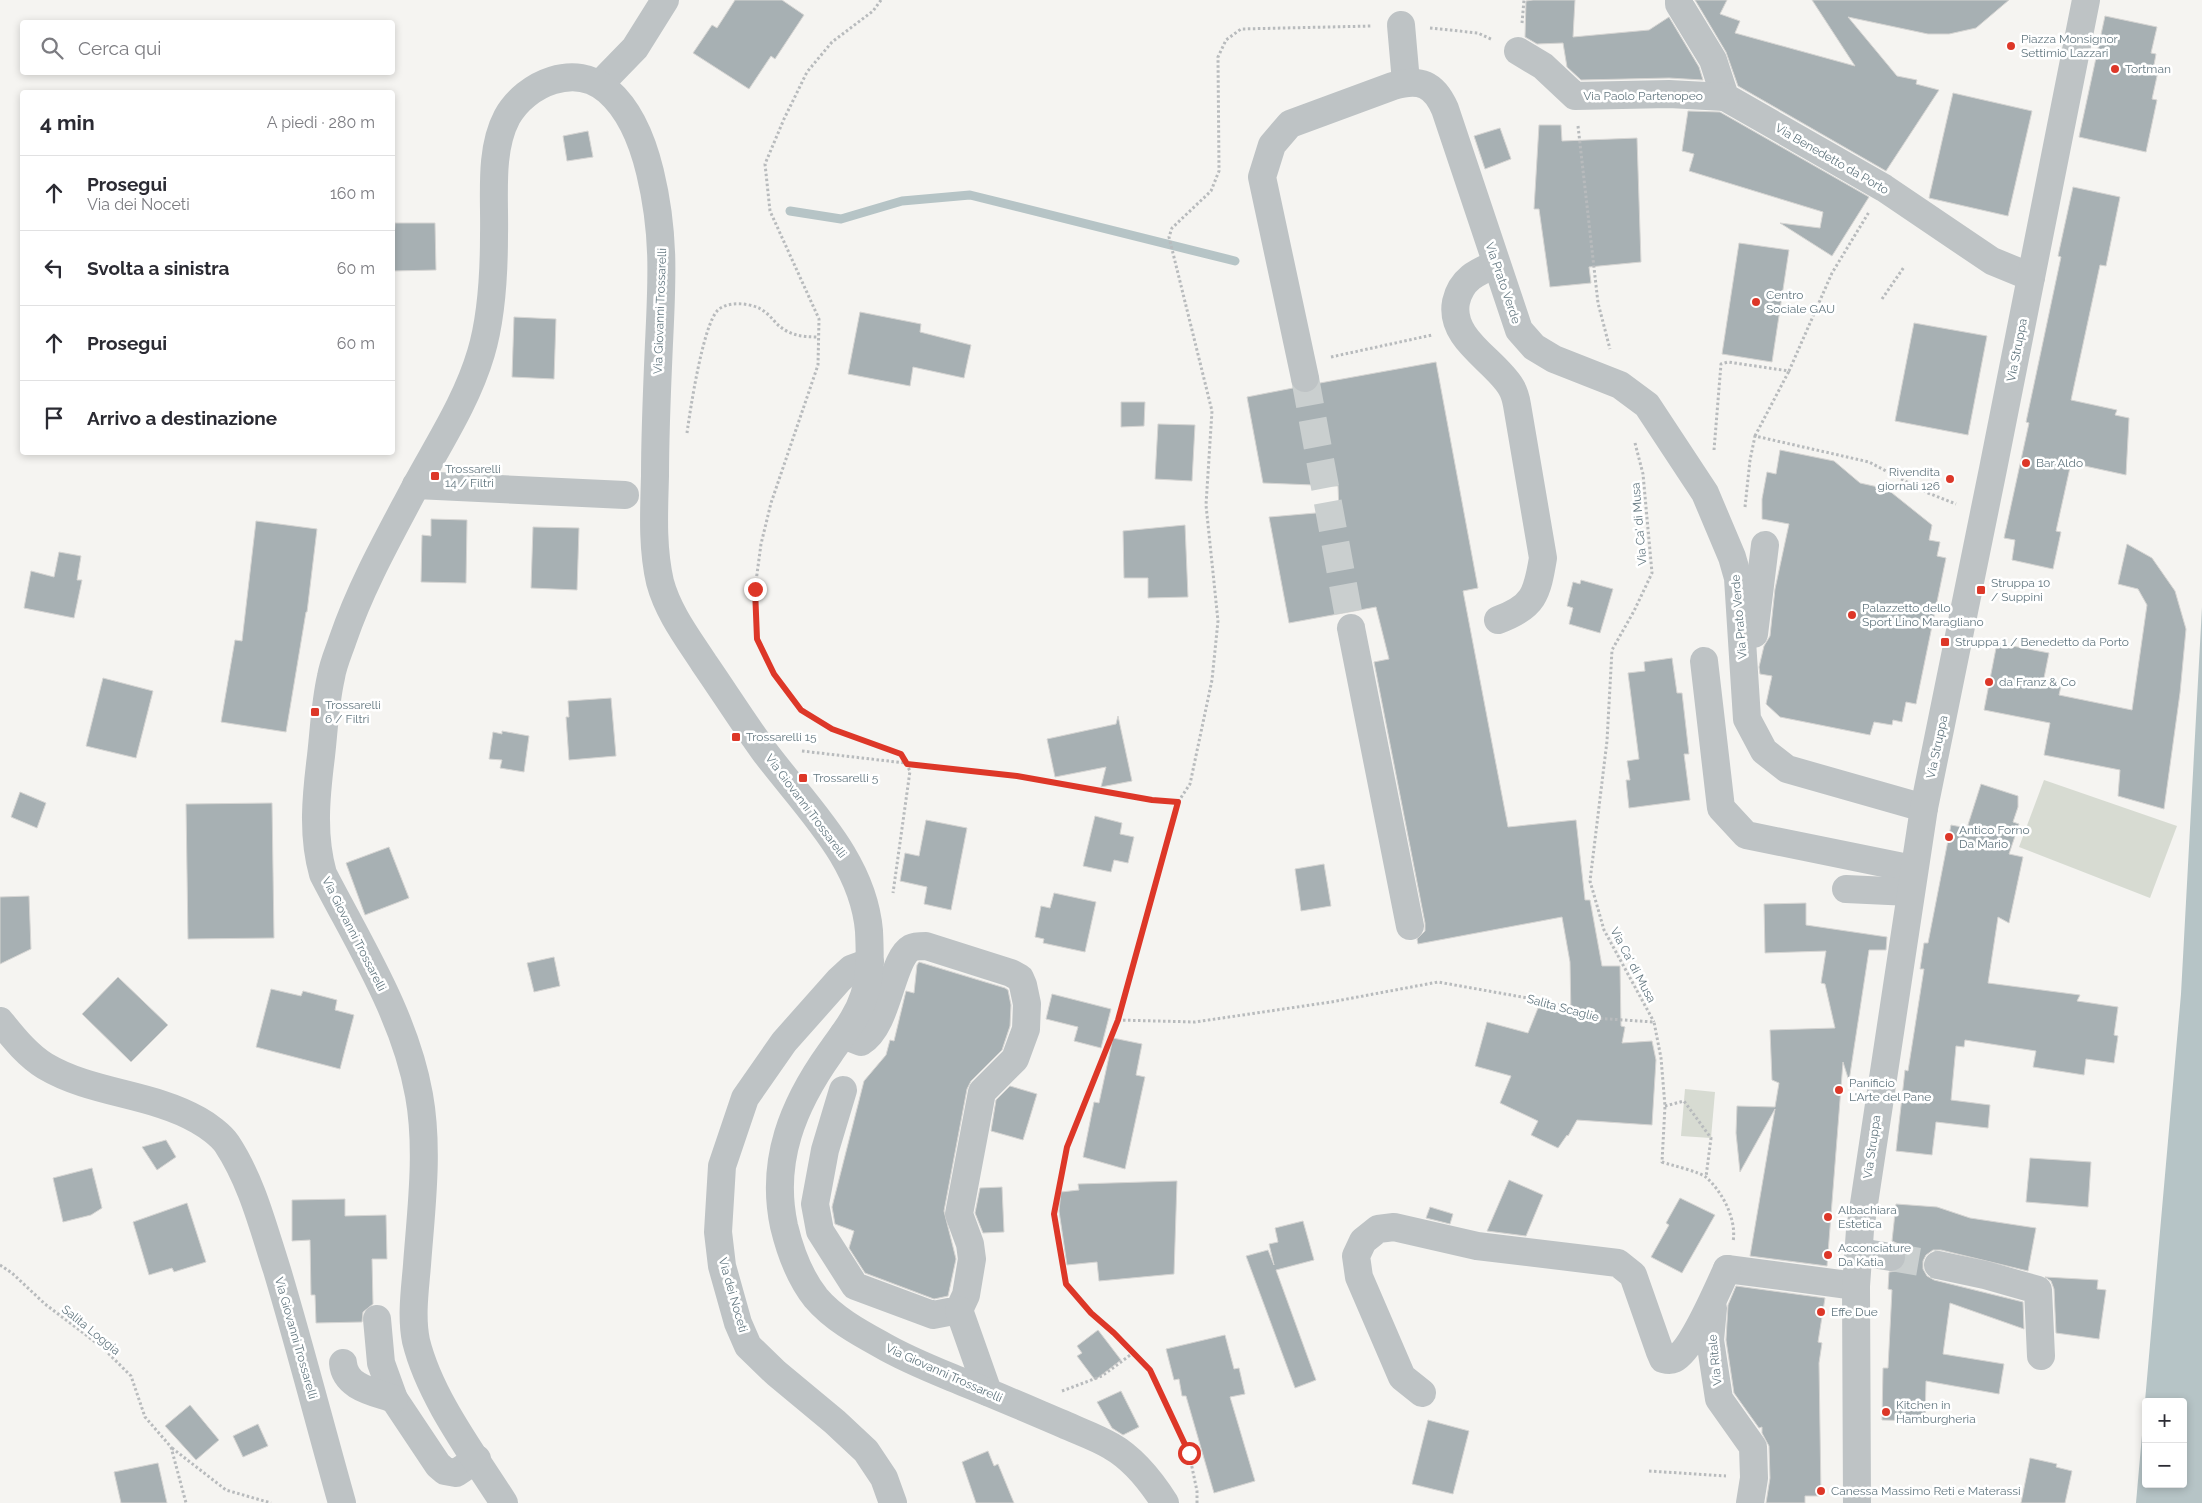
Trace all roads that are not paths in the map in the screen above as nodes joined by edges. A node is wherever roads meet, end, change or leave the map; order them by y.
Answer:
1 (665, 0) edge
2 (1679, 0) edge
3 (2086, 0) edge
4 (1401, 25) road end
5 (1518, 51) road end
6 (1406, 82) junction
7 (600, 84) junction
8 (1725, 97) junction
9 (1496, 264) junction
10 (2031, 277) junction
11 (1304, 371) tunnel mouth
12 (416, 485) junction
13 (625, 494) dead end
14 (1765, 545) road end
15 (1498, 620) dead end
16 (1351, 628) tunnel mouth
17 (1704, 661) dead end
18 (1744, 667) junction
19 (1924, 808) junction
20 (1911, 880) junction
21 (1846, 889) dead end
22 (1410, 926) dead end
23 (870, 962) junction
24 (0, 1021) edge
25 (843, 1035) junction
26 (843, 1090) dead end
27 (1859, 1252) junction
28 (1891, 1257) tunnel mouth
29 (1938, 1265) tunnel mouth
30 (1727, 1269) junction
31 (1856, 1286) junction
32 (959, 1310) junction
33 (377, 1319) dead end
34 (2041, 1356) dead end
35 (343, 1363) dead end
36 (988, 1392) junction
37 (1422, 1393) dead end
38 (394, 1399) junction
39 (477, 1459) junction
40 (1752, 1491) edge
41 (342, 1503) edge
42 (504, 1503) edge
43 (893, 1503) edge
44 (1165, 1503) edge
45 (1858, 1503) edge

1 - 7 street
2 - 8 street
3 - 10 street, Via Struppa
4 - 6 street
5 - 8 street, Via Paolo Partenopeo
6 - 9 street, Via Prato Verde
6 - 11 street
7 - 12 street, Via Giovanni Trossarelli
7 - 23 street, Via Giovanni Trossarelli
8 - 10 street, Via Benedetto da Porto
9 - 15 street
9 - 18 street, Via Prato Verde
10 - 19 street, Via Struppa
12 - 13 street
12 - 39 street, Via Giovanni Trossarelli
14 - 18 street
16 - 22 street
17 - 20 street
18 - 19 street, Via Prato Verde
19 - 20 street, Via Struppa
20 - 21 street
20 - 27 street, Via Struppa
23 - 25 street, Via Giovanni Trossarelli
23 - 43 street, Via dei Noceti
24 - 41 street, Via Giovanni Trossarelli
25 - 32 street
25 - 36 street, Via Giovanni Trossarelli
26 - 32 street
27 - 28 street
27 - 31 street, Via Struppa
29 - 34 street
30 - 31 street
30 - 37 street
30 - 40 street, Via Ritale
31 - 45 street, Via Struppa
32 - 36 street
33 - 38 street
35 - 38 street
36 - 44 street, Via Giovanni Trossarelli
38 - 39 street
39 - 42 street, Via Giovanni Trossarelli

